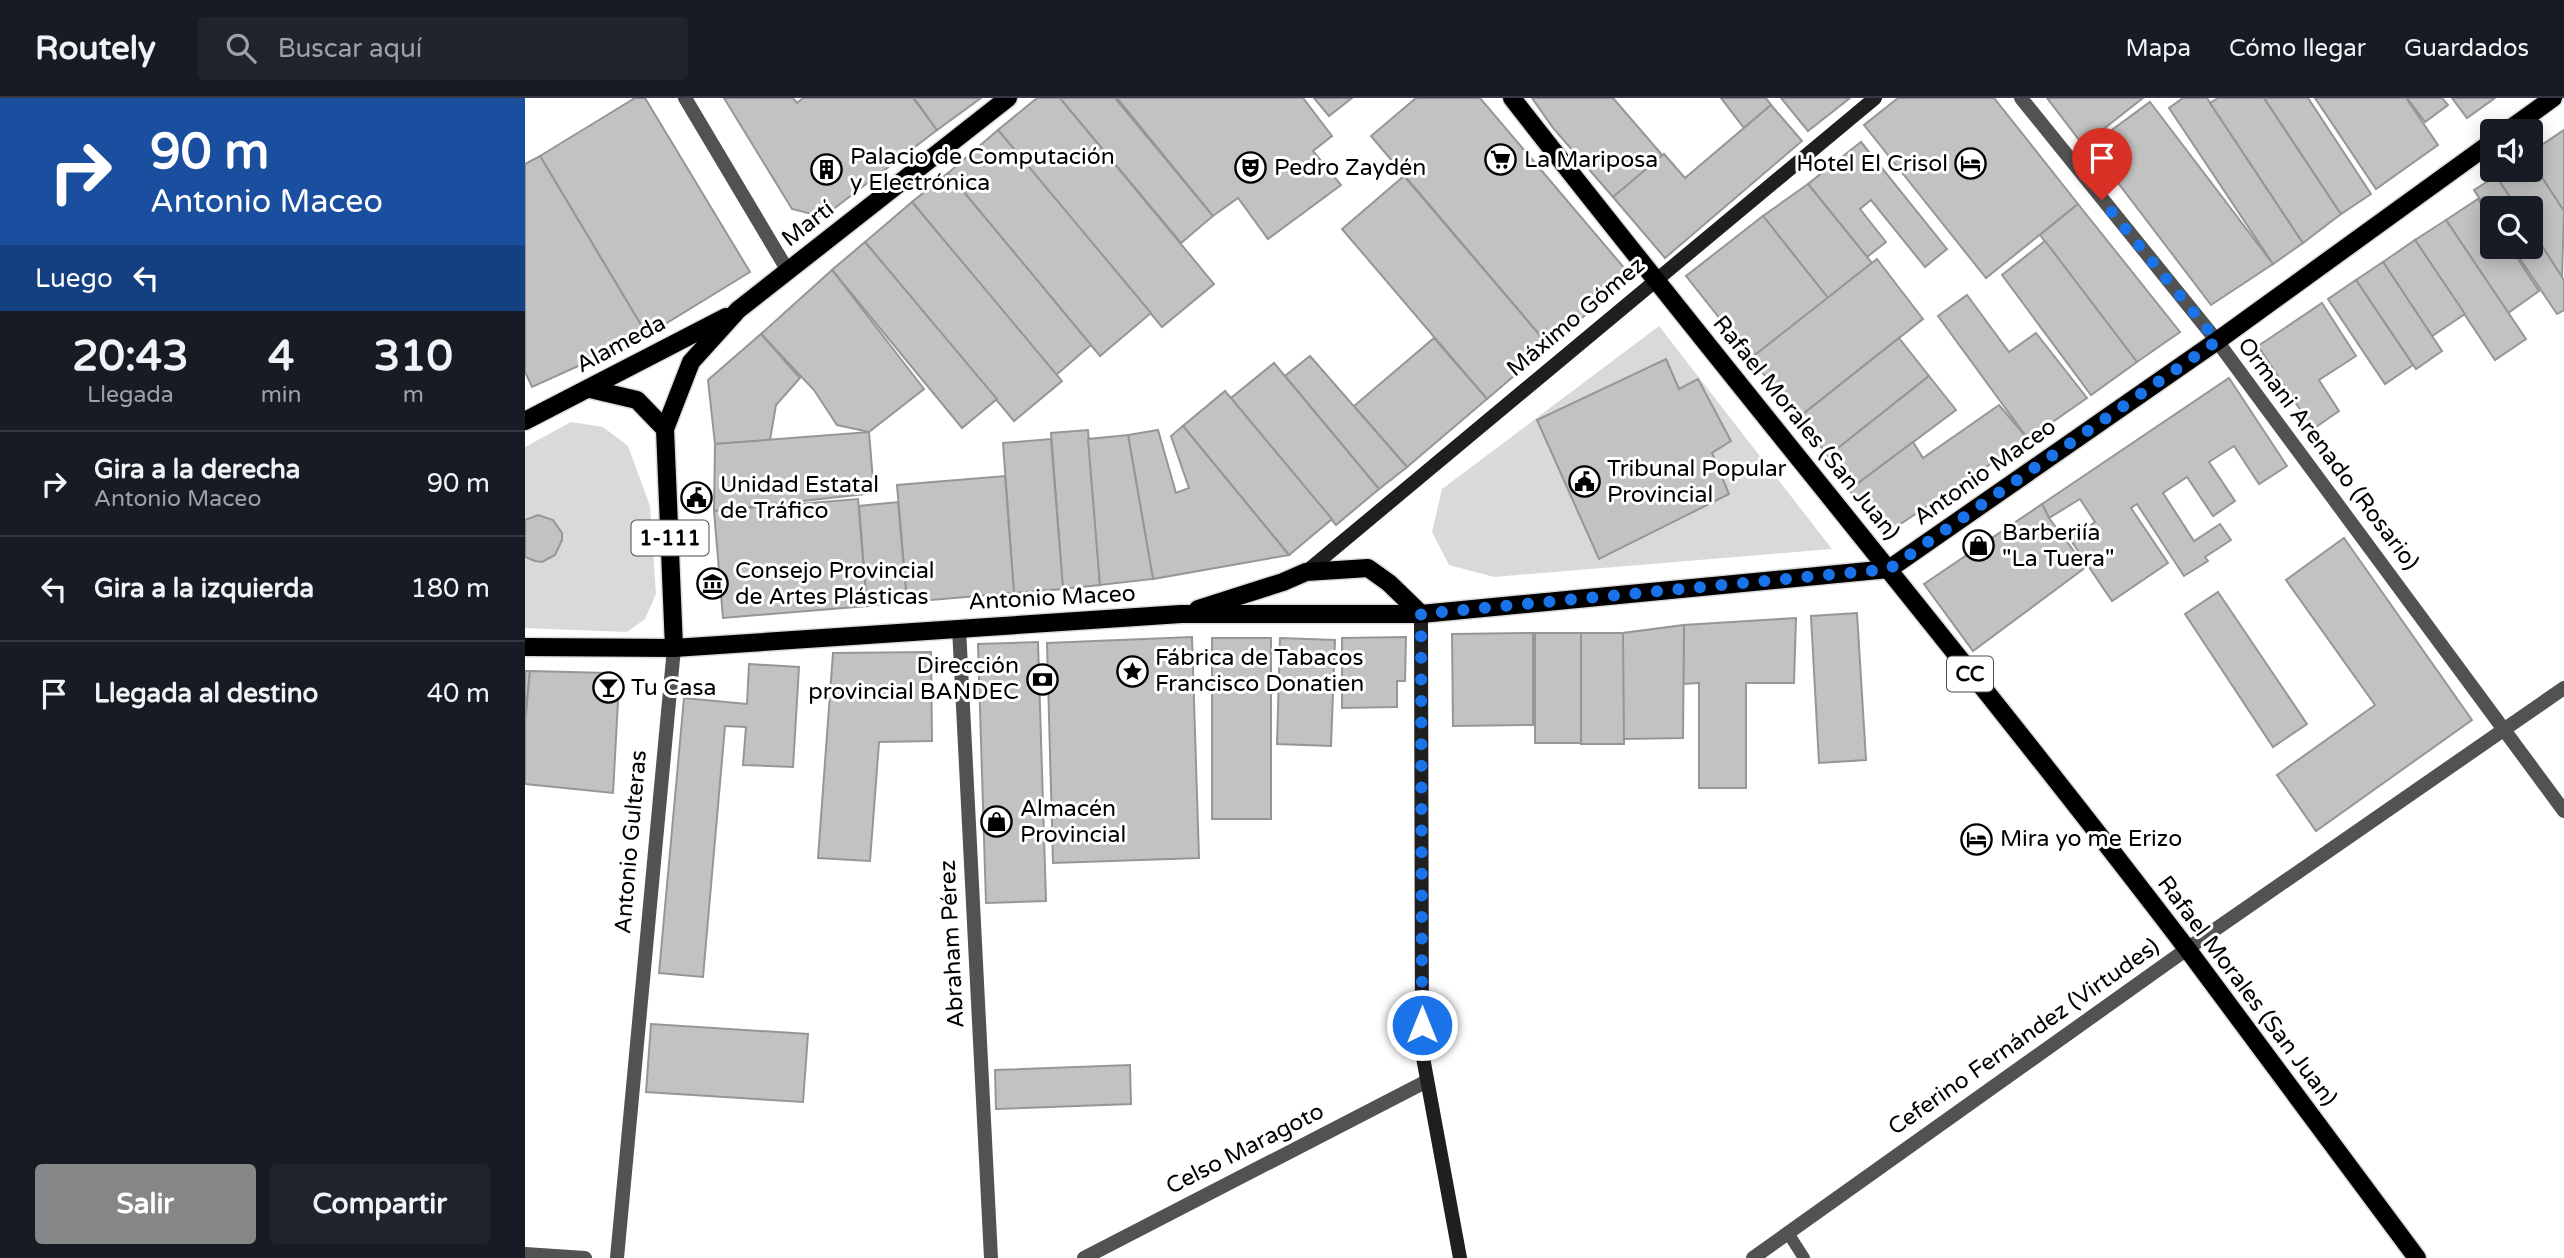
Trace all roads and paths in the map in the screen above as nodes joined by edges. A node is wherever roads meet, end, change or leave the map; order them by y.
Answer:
1 (685, 98) edge
2 (1008, 98) edge
3 (1512, 98) edge
4 (1875, 98) edge
5 (2021, 98) edge
6 (2553, 98) edge
7 (2524, 119) edge
8 (2480, 151) edge
9 (788, 271) junction
10 (1655, 281) junction
11 (738, 310) junction
12 (2217, 341) junction
13 (590, 389) junction
14 (525, 421) edge
15 (665, 429) junction
16 (1889, 569) junction
17 (1306, 572) junction
18 (1181, 614) junction
19 (1421, 614) junction
20 (959, 628) junction
21 (525, 647) edge
22 (674, 648) junction
23 (2564, 688) edge
24 (2504, 729) junction
25 (2564, 811) edge
26 (2187, 949) junction
27 (1427, 1081) junction
28 (1788, 1233) junction
29 (525, 1254) edge
30 (585, 1258) edge
31 (617, 1258) edge
32 (991, 1258) edge
33 (1084, 1258) edge
34 (1460, 1258) edge
35 (1753, 1258) edge
36 (1804, 1258) edge
37 (2417, 1258) edge

1 - 9 street
2 - 9 main road, Martí / 1-111
3 - 10 main road, Rafael Morales (San Juan) / CC
4 - 10 main road, Máximo Gómez
5 - 12 street, Ormani Arenado (Rosario)
6 - 7 main road
8 - 12 main road, Antonio Maceo
9 - 11 main road, Martí / 1-111
10 - 16 main road, Rafael Morales (San Juan) / CC
10 - 17 main road, Máximo Gómez
11 - 13 main road, Alameda / 1-111
11 - 15 main road, Antonio Gulteras / 1-111
12 - 16 main road, Antonio Maceo
12 - 24 street, Ormani Arenado (Rosario)
13 - 14 main road, Alameda / 1-111
13 - 15 main road
15 - 22 main road, Antonio Gulteras / 1-111
16 - 19 main road, Antonio Maceo
16 - 26 main road, Rafael Morales (San Juan) / CC
17 - 18 main road, Antonio Maceo
17 - 19 main road, Antonio Maceo
18 - 19 main road, Antonio Maceo
18 - 20 main road, Antonio Maceo
19 - 27 main road
20 - 22 main road, Antonio Maceo
20 - 32 street, Abraham Pérez
21 - 22 main road
22 - 31 street, Antonio Gulteras
23 - 24 street, Ceferino Fernández (Virtudes)
24 - 25 street, Ormani Arenado (Rosario)
24 - 26 street, Ceferino Fernández (Virtudes)
26 - 28 street, Ceferino Fernández (Virtudes)
26 - 37 main road, Rafael Morales (San Juan) / CC
27 - 33 street, Celso Maragoto
27 - 34 main road
28 - 35 street, Ceferino Fernández (Virtudes)
28 - 36 lane
29 - 30 street

